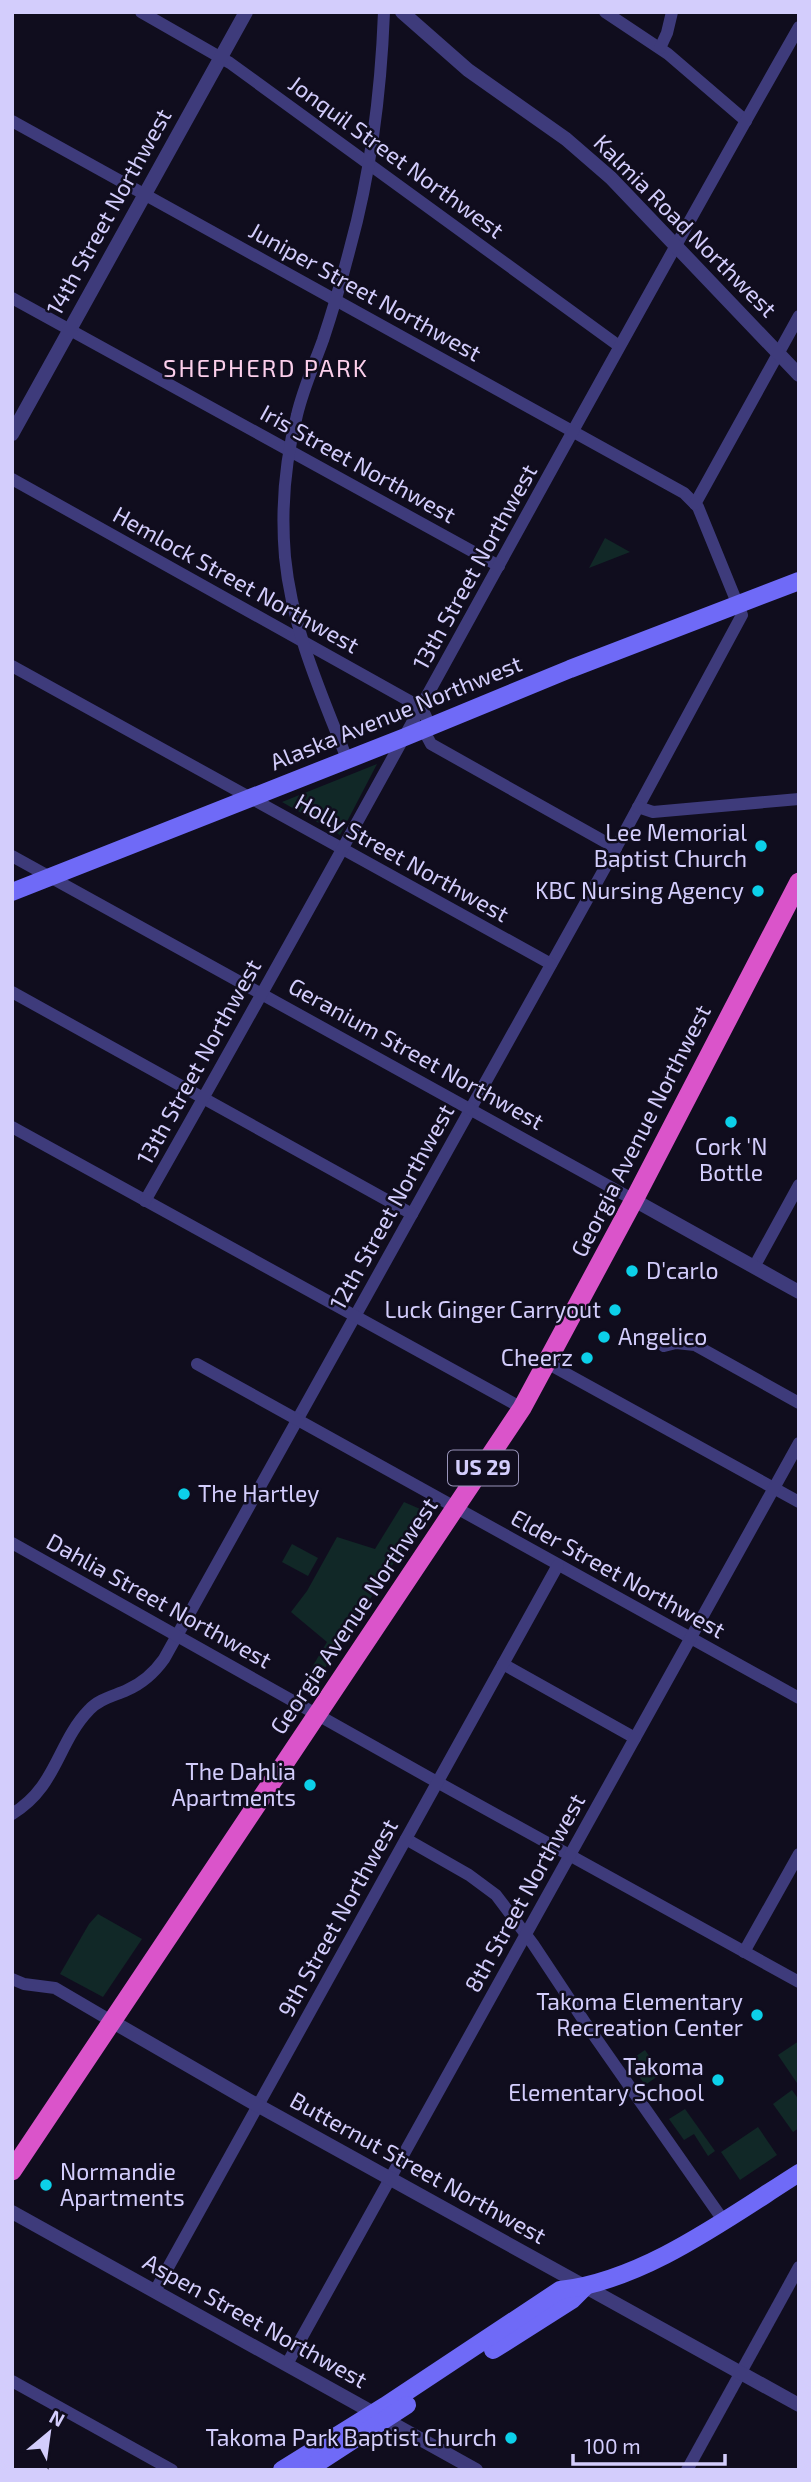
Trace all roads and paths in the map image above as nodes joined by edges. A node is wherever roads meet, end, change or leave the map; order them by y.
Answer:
1 (141, 12) edge
2 (246, 12) edge
3 (384, 12) edge
4 (402, 12) edge
5 (606, 12) edge
6 (672, 12) edge
7 (799, 27) edge
8 (660, 48) junction
9 (221, 57) junction
10 (12, 121) edge
11 (746, 121) junction
12 (368, 163) junction
13 (146, 194) junction
14 (674, 246) junction
15 (12, 298) edge
16 (335, 299) junction
17 (799, 316) edge
18 (70, 330) junction
19 (620, 346) junction
20 (778, 354) junction
21 (799, 374) edge
22 (573, 431) junction
23 (12, 434) edge
24 (289, 450) junction
25 (12, 479) edge
26 (695, 503) junction
27 (499, 566) junction
28 (799, 581) edge
29 (738, 605) junction
30 (301, 640) junction
31 (12, 666) edge
32 (422, 708) junction
33 (427, 728) junction
34 (405, 737) junction
35 (347, 759) junction
36 (250, 798) junction
37 (799, 799) edge
38 (638, 807) junction
39 (616, 848) junction
40 (342, 849) junction
41 (12, 856) edge
42 (50, 877) junction
43 (797, 891) edge
44 (12, 892) edge
45 (551, 964) junction
46 (12, 992) edge
47 (261, 994) junction
48 (203, 1098) junction
49 (470, 1110) junction
50 (12, 1127) edge
51 (799, 1185) edge
52 (634, 1200) junction
53 (145, 1201) junction
54 (412, 1214) junction
55 (754, 1267) junction
56 (799, 1292) edge
57 (355, 1317) junction
58 (664, 1346) dead end
59 (547, 1363) junction
60 (197, 1364) dead end
61 (799, 1403) edge
62 (522, 1408) junction
63 (297, 1420) junction
64 (799, 1443) edge
65 (774, 1488) junction
66 (799, 1502) edge
67 (456, 1508) junction
68 (12, 1543) edge
69 (558, 1565) junction
70 (177, 1636) junction
71 (690, 1638) junction
72 (503, 1664) junction
73 (799, 1698) edge
74 (318, 1715) junction
75 (635, 1738) junction
76 (438, 1783) junction
77 (12, 1814) edge
78 (406, 1839) junction
79 (799, 1854) edge
80 (569, 1856) junction
81 (526, 1935) junction
82 (744, 1952) junction
83 (12, 1979) edge
84 (799, 1982) edge
85 (113, 2022) junction
86 (258, 2105) junction
87 (12, 2171) edge
88 (799, 2173) edge
89 (390, 2178) junction
90 (12, 2212) edge
91 (723, 2220) junction
92 (799, 2267) edge
93 (585, 2287) junction
94 (155, 2291) junction
95 (287, 2364) junction
96 (740, 2373) junction
97 (12, 2381) edge
98 (799, 2406) edge
99 (379, 2417) junction
100 (172, 2470) edge
101 (282, 2470) edge
102 (307, 2470) edge
103 (476, 2470) edge
104 (687, 2470) edge

1 - 9 street, Jonquil Street Northwest
2 - 9 street, 14th Street Northwest
3 - 12 street
4 - 14 street, Kalmia Road Northwest
5 - 8 street
6 - 8 street
7 - 11 street, 13th Street Northwest
8 - 11 street
9 - 12 street, Jonquil Street Northwest
9 - 13 street, 14th Street Northwest
10 - 13 street, Juniper Street Northwest
11 - 14 street, 13th Street Northwest
12 - 16 street
12 - 19 street, Jonquil Street Northwest
13 - 16 street, Juniper Street Northwest
13 - 18 street, 14th Street Northwest
14 - 19 street, 13th Street Northwest
14 - 20 street, Kalmia Road Northwest
15 - 18 street, Iris Street Northwest
16 - 22 street, Juniper Street Northwest
16 - 24 street
17 - 20 street
18 - 23 street, 14th Street Northwest
18 - 24 street, Iris Street Northwest
19 - 22 street, 13th Street Northwest
20 - 21 street, Kalmia Road Northwest
20 - 26 street
22 - 26 street, Juniper Street Northwest
22 - 27 street, 13th Street Northwest
24 - 27 street, Iris Street Northwest
24 - 30 street
25 - 30 street, Hemlock Street Northwest
26 - 29 street
27 - 32 street, 13th Street Northwest
28 - 29 main road, Alaska Avenue Northwest
29 - 33 main road, Alaska Avenue Northwest
29 - 38 street, 12th Street Northwest
30 - 32 street, Hemlock Street Northwest
30 - 35 street
31 - 36 street, Holly Street Northwest
32 - 33 street
32 - 34 street, 13th Street Northwest
33 - 34 main road, Alaska Avenue Northwest
33 - 39 street
34 - 35 main road, Alaska Avenue Northwest
34 - 40 street, 13th Street Northwest
35 - 36 main road, Alaska Avenue Northwest
36 - 40 street, Holly Street Northwest
36 - 42 main road, Alaska Avenue Northwest
37 - 38 street
38 - 39 street, 12th Street Northwest
39 - 45 street, 12th Street Northwest
40 - 45 street, Holly Street Northwest
40 - 47 street, 13th Street Northwest
41 - 42 street, Geranium Street Northwest
42 - 44 main road, Alaska Avenue Northwest
42 - 47 street, Geranium Street Northwest
43 - 52 highway, Georgia Avenue Northwest / US 29
45 - 49 street, 12th Street Northwest
46 - 48 street
47 - 48 street, 13th Street Northwest
47 - 49 street, Geranium Street Northwest
48 - 53 street, 13th Street Northwest
48 - 54 street
49 - 52 street, Geranium Street Northwest
49 - 54 street, 12th Street Northwest
50 - 53 street
51 - 55 street
52 - 55 street, Geranium Street Northwest
52 - 59 highway, Georgia Avenue Northwest / US 29
53 - 57 street
54 - 57 street, 12th Street Northwest
55 - 56 street, Geranium Street Northwest
57 - 62 street
57 - 63 street, 12th Street Northwest
58 - 61 street
59 - 62 highway, Georgia Avenue Northwest / US 29
59 - 65 street
60 - 63 street, Elder Street Northwest
62 - 67 highway, Georgia Avenue Northwest / US 29
63 - 67 street, Elder Street Northwest
63 - 70 street, 12th Street Northwest
64 - 65 street, 8th Street Northwest
65 - 66 street
65 - 71 street, 8th Street Northwest
67 - 69 street, Elder Street Northwest
67 - 74 highway, Georgia Avenue Northwest / US 29
68 - 70 street, Dahlia Street Northwest
69 - 71 street, Elder Street Northwest
69 - 72 street, 9th Street Northwest
70 - 74 street, Dahlia Street Northwest
70 - 77 street, 12th Street Northwest
71 - 73 street, Elder Street Northwest
71 - 75 street, 8th Street Northwest
72 - 75 street
72 - 76 street, 9th Street Northwest
74 - 76 street, Dahlia Street Northwest
74 - 85 highway, Georgia Avenue Northwest / US 29
75 - 80 street, 8th Street Northwest
76 - 78 street, 9th Street Northwest
76 - 80 street, Dahlia Street Northwest
78 - 81 street
78 - 86 street, 9th Street Northwest
79 - 82 street
80 - 81 street, 8th Street Northwest
80 - 82 street, Dahlia Street Northwest
81 - 89 street, 8th Street Northwest
81 - 91 street
82 - 84 street, Dahlia Street Northwest
83 - 85 street, Butternut Street Northwest
85 - 86 street, Butternut Street Northwest
85 - 87 highway, Georgia Avenue Northwest / US 29
86 - 89 street, Butternut Street Northwest
86 - 94 street, 9th Street Northwest
88 - 91 main road
89 - 93 street, Butternut Street Northwest
89 - 95 street, 8th Street Northwest
90 - 94 street, Aspen Street Northwest
91 - 93 main road
92 - 96 street
93 - 96 street, Butternut Street Northwest
93 - 99 main road
94 - 95 street, Aspen Street Northwest
95 - 99 street, Aspen Street Northwest
96 - 98 street, Butternut Street Northwest
96 - 104 street
97 - 100 street
99 - 101 main road
99 - 102 main road
99 - 103 street, Aspen Street Northwest

